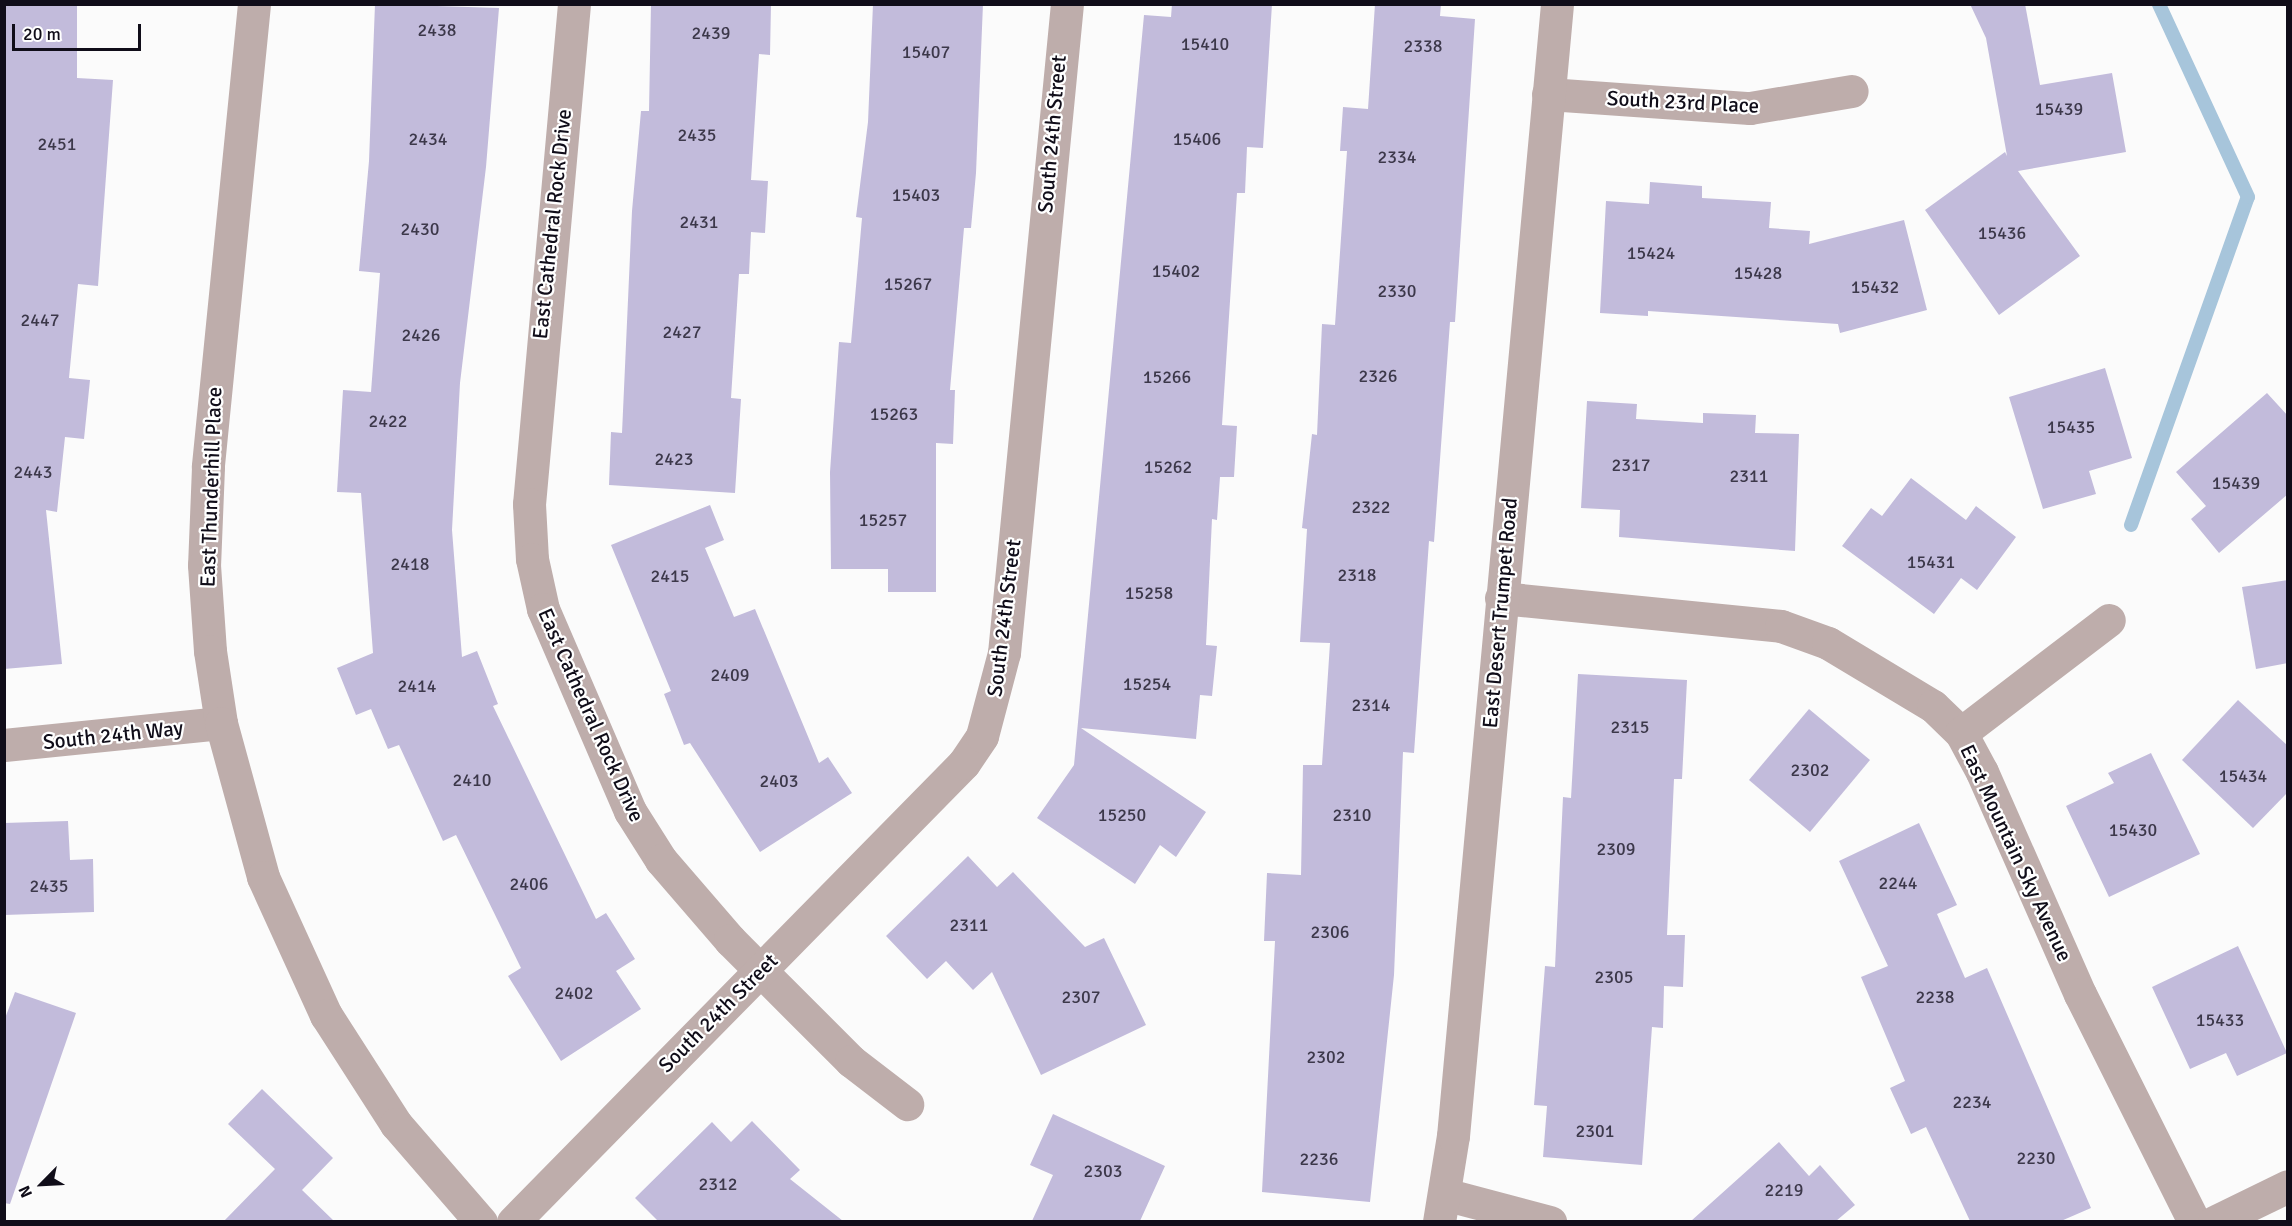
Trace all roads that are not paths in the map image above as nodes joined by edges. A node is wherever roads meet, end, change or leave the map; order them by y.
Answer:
1 (254, 4) edge
2 (574, 4) edge
3 (1067, 4) edge
4 (1557, 4) edge
5 (1852, 91) dead end
6 (1548, 94) junction
7 (1501, 598) junction
8 (2109, 620) dead end
9 (221, 723) junction
10 (1961, 733) junction
11 (4, 745) edge
12 (761, 971) junction
13 (907, 1104) dead end
14 (2288, 1186) edge
15 (1441, 1208) edge
16 (481, 1221) edge
17 (513, 1221) edge
18 (1550, 1221) edge
19 (2194, 1221) edge
20 (2214, 1221) edge

1 - 9 street, East Thunderhill Place
2 - 12 street, East Cathedral Rock Drive
3 - 12 street, South 24th Street
4 - 6 street, East Desert Trumpet Road
5 - 6 street, South 23rd Place
6 - 7 street, East Desert Trumpet Road
7 - 10 street, East Mountain Sky Avenue
7 - 15 street, East Desert Trumpet Road
8 - 10 street
9 - 11 street, South 24th Way
9 - 16 street, East Thunderhill Place
10 - 19 street, East Mountain Sky Avenue
12 - 13 street, East Cathedral Rock Drive
12 - 17 street, South 24th Street
14 - 20 street
15 - 18 street

